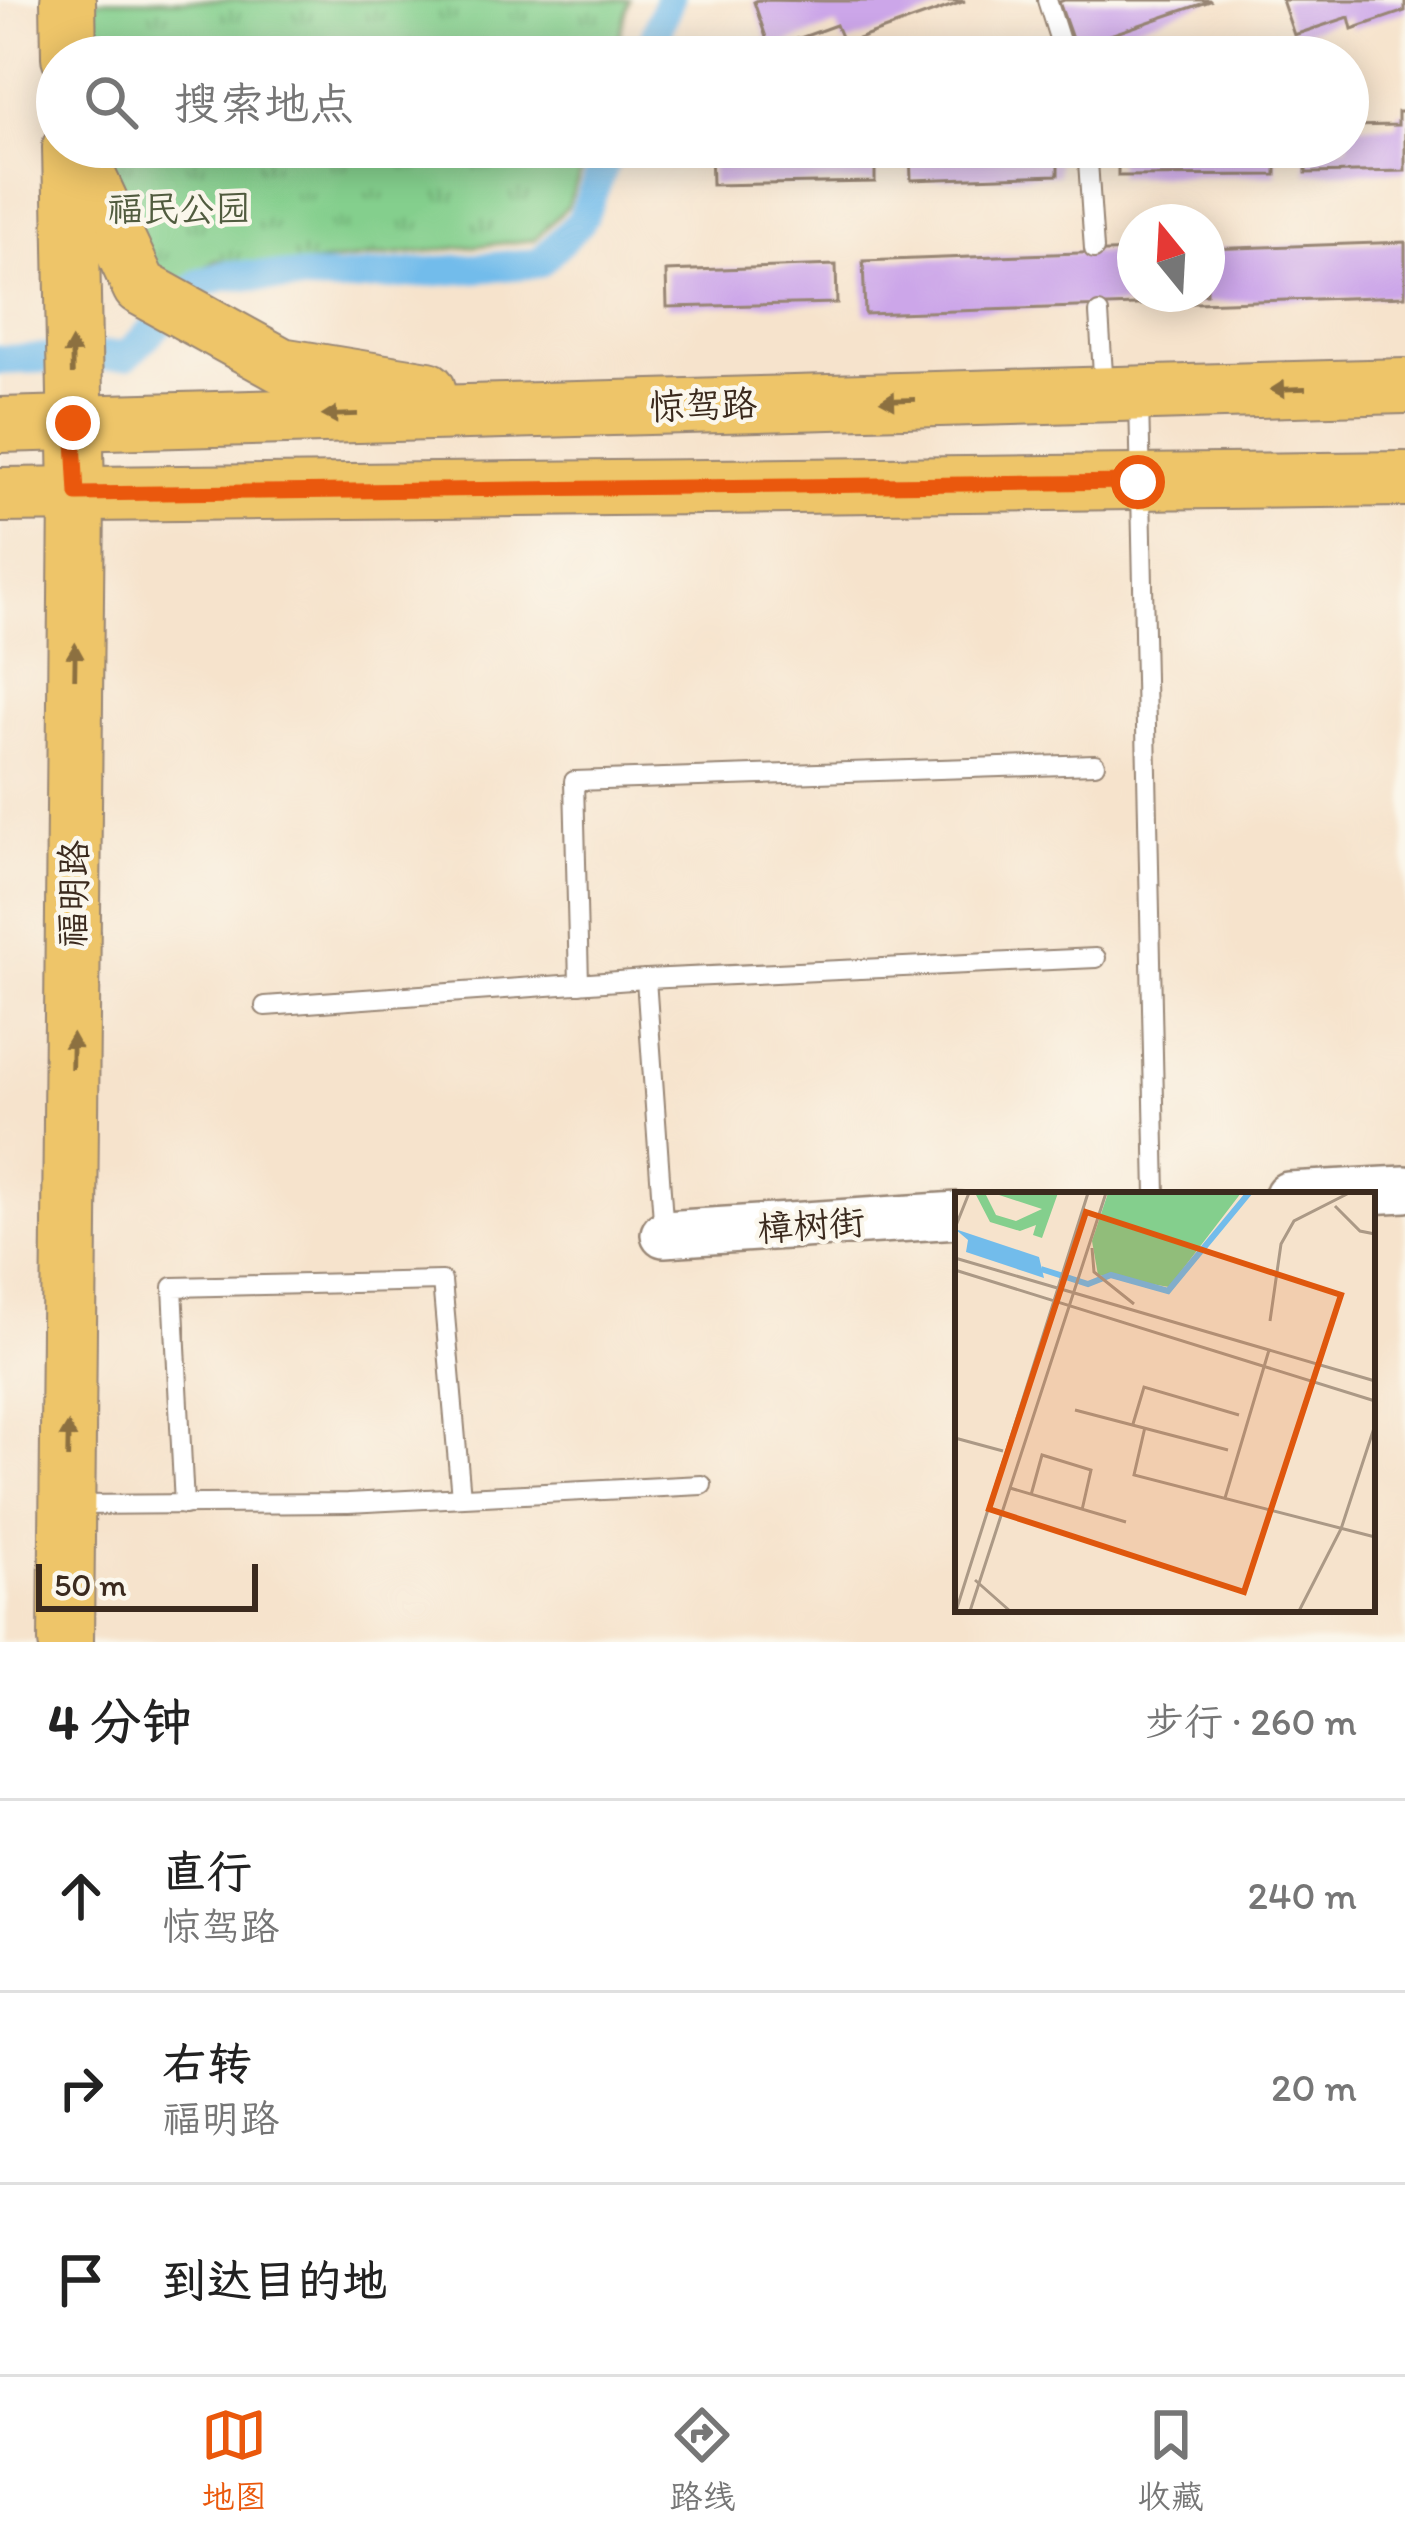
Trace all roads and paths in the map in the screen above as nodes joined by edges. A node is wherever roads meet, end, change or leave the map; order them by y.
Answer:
1 (68, 0) edge
2 (1047, 0) edge
3 (69, 36) edge
4 (1058, 36) edge
5 (73, 168) edge
6 (83, 168) edge
7 (1088, 168) edge
8 (1094, 249) dead end
9 (1099, 313) dead end
10 (1405, 386) edge
11 (1122, 393) junction
12 (549, 410) junction
13 (73, 422) junction
14 (0, 425) edge
15 (1405, 478) edge
16 (1138, 482) junction
17 (77, 494) junction
18 (0, 495) edge
19 (1095, 764) dead end
20 (1096, 958) dead end
21 (646, 979) junction
22 (579, 984) junction
23 (265, 1006) dead end
24 (1405, 1189) edge
25 (1156, 1192) edge
26 (1346, 1192) edge
27 (955, 1215) edge
28 (664, 1234) joint
29 (701, 1485) dead end
30 (461, 1497) junction
31 (68, 1504) junction
32 (184, 1505) junction
33 (66, 1642) edge

1 - 3 main road
2 - 4 lane
13 -> 5 main road, 福明路
6 - 12 main road
7 - 8 lane
9 - 11 lane
10 -> 11 main road, 惊驾路
11 -> 12 main road, 惊驾路
11 - 16 lane
12 -> 13 main road, 惊驾路
13 - 14 main road, 惊驾路
13 - 17 main road, 福明路
15 - 16 main road
16 - 17 main road
16 - 25 lane
17 - 18 main road
31 -> 17 main road, 福明路
19 - 22 lane
20 - 21 lane
21 - 22 lane
21 - 28 lane
22 - 23 lane
24 - 26 street
27 - 28 street, 樟树街
29 - 30 lane
30 - 32 lane
30 - 32 lane
31 - 32 lane
31 - 33 main road, 福明路

